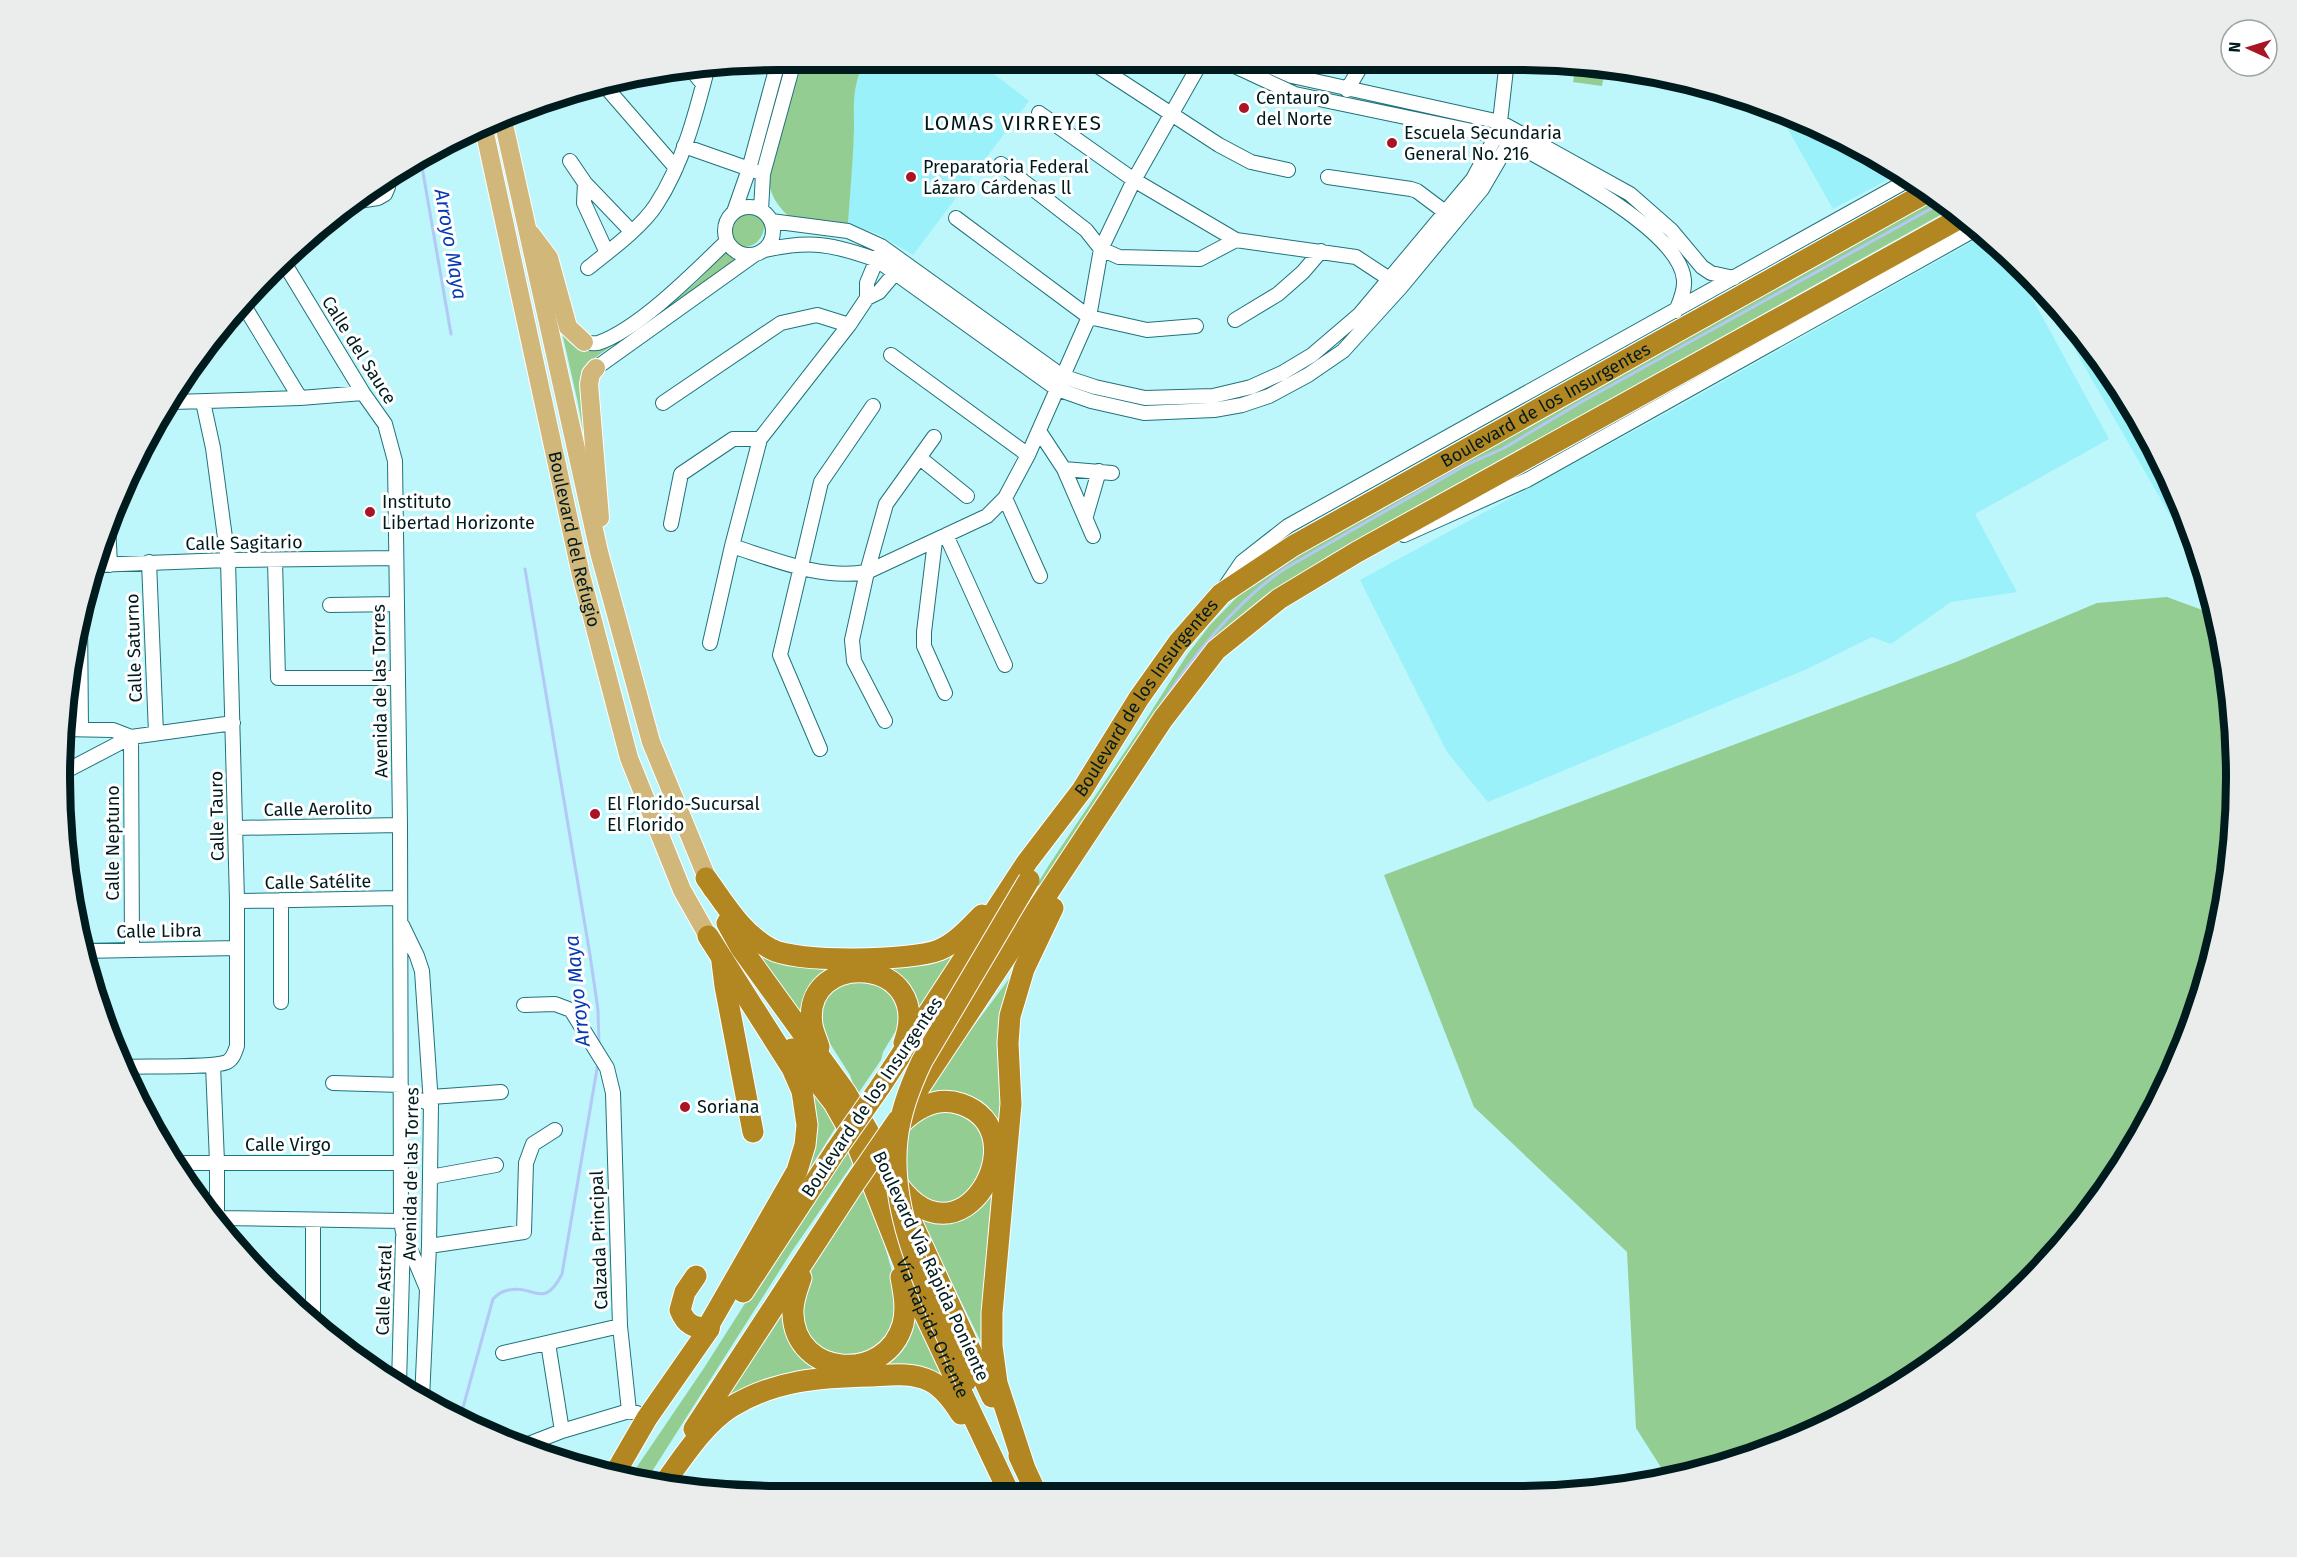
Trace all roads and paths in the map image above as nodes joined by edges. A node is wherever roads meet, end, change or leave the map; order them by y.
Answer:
1 (776, 70) edge
2 (792, 70) edge
3 (1103, 70) edge
4 (1197, 70) edge
5 (1243, 70) edge
6 (1278, 70) edge
7 (1359, 70) edge
8 (1507, 70) edge
9 (706, 75) edge
10 (697, 76) edge
11 (704, 84) junction
12 (1347, 90) junction
13 (610, 91) edge
14 (1172, 114) junction
15 (1045, 117) dead end
16 (1500, 122) junction
17 (504, 126) edge
18 (485, 135) edge
19 (1512, 135) junction
20 (1496, 136) junction
21 (684, 146) junction
22 (570, 161) dead end
23 (1001, 164) dead end
24 (1565, 165) junction
25 (676, 168) junction
26 (749, 169) junction
27 (1288, 170) dead end
28 (763, 174) junction
29 (1328, 177) dead end
30 (1134, 180) junction
31 (585, 183) junction
32 (1902, 184) edge
33 (387, 188) edge
34 (1920, 196) edge
35 (373, 199) edge
36 (761, 210) junction
37 (734, 212) junction
38 (1445, 212) junction
39 (956, 218) dead end
40 (771, 221) junction
41 (1955, 221) edge
42 (527, 229) junction
43 (632, 231) junction
44 (1969, 233) edge
45 (1236, 240) junction
46 (727, 241) junction
47 (882, 246) junction
48 (1101, 249) junction
49 (1321, 251) junction
50 (759, 253) junction
51 (607, 254) junction
52 (877, 260) junction
53 (904, 262) junction
54 (588, 268) dead end
55 (288, 269) edge
56 (895, 273) junction
57 (1389, 278) junction
58 (1734, 278) junction
59 (1401, 287) junction
60 (867, 298) junction
61 (247, 311) edge
62 (1676, 311) junction
63 (1089, 317) junction
64 (1235, 320) dead end
65 (849, 325) junction
66 (1196, 326) dead end
67 (584, 342) joint
68 (891, 355) dead end
69 (596, 368) joint
70 (1060, 382) junction
71 (363, 393) junction
72 (300, 398) junction
73 (179, 402) edge
74 (203, 402) junction
75 (663, 403) dead end
76 (873, 406) dead end
77 (1039, 431) junction
78 (934, 437) dead end
79 (760, 439) junction
80 (1028, 455) junction
81 (920, 458) junction
82 (395, 461) joint
83 (1064, 469) junction
84 (967, 496) dead end
85 (1005, 498) junction
86 (1086, 516) junction
87 (671, 524) dead end
88 (1093, 536) dead end
89 (940, 538) junction
90 (732, 546) junction
91 (109, 548) edge
92 (599, 552) junction
93 (1357, 552) junction
94 (396, 558) junction
95 (228, 560) junction
96 (275, 560) junction
97 (149, 562) junction
98 (104, 565) edge
99 (110, 565) junction
100 (800, 567) junction
101 (867, 572) junction
102 (1040, 576) dead end
103 (1221, 594) junction
104 (397, 604) junction
105 (330, 605) dead end
106 (710, 643) dead end
107 (80, 664) edge
108 (1005, 665) dead end
109 (398, 678) junction
110 (945, 693) dead end
111 (885, 721) dead end
112 (233, 723) junction
113 (72, 728) edge
114 (81, 728) junction
115 (156, 733) junction
116 (131, 737) junction
117 (820, 749) dead end
118 (70, 769) edge
119 (1104, 812) junction
120 (400, 825) junction
121 (235, 828) junction
122 (1028, 871) junction
123 (706, 878) junction
124 (399, 898) junction
125 (280, 900) junction
126 (237, 901) junction
127 (400, 920) junction
128 (727, 923) joint
129 (708, 936) joint
130 (237, 948) junction
131 (132, 950) junction
132 (92, 951) edge
133 (722, 958) junction
134 (736, 978) junction
135 (281, 1002) dead end
136 (524, 1005) dead end
137 (826, 1064) junction
138 (213, 1065) junction
139 (893, 1066) junction
140 (132, 1067) edge
141 (333, 1083) dead end
142 (401, 1085) junction
143 (501, 1092) dead end
144 (431, 1101) junction
145 (401, 1103) junction
146 (908, 1111) junction
147 (555, 1130) dead end
148 (753, 1132) dead end
149 (882, 1160) junction
150 (217, 1162) junction
151 (184, 1163) edge
152 (400, 1163) junction
153 (496, 1166) dead end
154 (430, 1177) junction
155 (218, 1211) edge
156 (224, 1218) edge
157 (313, 1220) junction
158 (402, 1227) junction
159 (896, 1244) junction
160 (429, 1246) junction
161 (812, 1248) junction
162 (696, 1276) dead end
163 (427, 1288) junction
164 (313, 1312) edge
165 (620, 1326) junction
166 (709, 1329) junction
167 (548, 1343) junction
168 (503, 1353) dead end
169 (399, 1376) edge
170 (422, 1391) edge
171 (638, 1414) junction
172 (562, 1431) junction
173 (533, 1442) edge
174 (1024, 1466) junction
175 (617, 1467) edge
176 (623, 1469) edge
177 (663, 1476) edge
178 (1000, 1476) junction
179 (669, 1477) edge
180 (1005, 1486) edge
181 (1012, 1486) edge
182 (1033, 1486) edge

1 - 26 street
2 - 28 street
3 - 14 street
4 - 14 street
5 - 20 street
6 - 12 street
7 - 12 street
8 - 16 street
9 - 11 street
10 - 11 street
11 - 21 street
12 - 16 street
13 - 25 street
14 - 27 street
14 - 30 street
15 - 30 street
16 - 19 street
16 - 20 street
17 - 42 main road, Boulevard del Refugio
18 - 129 main road, Boulevard del Refugio
19 - 20 street
19 - 24 street
19 - 59 street
20 - 38 street
21 - 25 street
21 - 26 street
22 - 31 street
23 - 48 street
24 - 58 street
24 - 62 street
25 - 43 street
26 - 28 street
26 - 37 street
28 - 36 street
29 - 38 street
30 - 45 street
30 - 48 street
31 - 43 street
31 - 51 street
32 - 58 street
33 - 35 street
34 - 103 highway, Boulevard de los Insurgentes
36 - 37 street
36 - 40 street
37 - 46 street
38 - 57 street
39 - 63 street
40 - 47 street
40 - 50 street
41 - 93 highway, Boulevard de los Insurgentes
42 - 67 main road
42 - 92 main road, Boulevard del Refugio
43 - 51 street
44 - 93 street
45 - 48 street
45 - 49 street
46 - 50 street
46 - 67 street
47 - 52 street
47 - 53 street
48 - 63 street
49 - 57 street
49 - 64 street
50 - 52 street
50 - 69 street
51 - 54 street
52 - 56 street
52 - 60 street
53 - 56 street
53 - 70 street
55 - 71 street, Calle del Sauce
56 - 60 street
56 - 70 street
57 - 59 street
57 - 70 street
58 - 62 street
59 - 70 street
60 - 65 street
61 - 72 street
62 - 103 street
63 - 66 street
63 - 70 street
65 - 75 street
65 - 79 street
68 - 80 street
69 - 92 main road
70 - 77 street
71 - 72 street
71 - 82 street, Calle del Sauce
72 - 74 street
73 - 74 street
74 - 95 street, Calle Tauro
76 - 100 street
77 - 80 street
77 - 83 street
78 - 81 street
79 - 87 street
79 - 90 street
80 - 85 street
81 - 84 street
81 - 101 street
82 - 94 street, Avenida de las Torres
83 - 86 street
83 - 86 street
85 - 89 street
85 - 102 street
86 - 88 street
89 - 101 street
89 - 108 street
89 - 110 street
90 - 100 street
90 - 106 street
91 - 99 street
92 - 123 main road, Boulevard del Refugio
93 - 119 highway, Boulevard de los Insurgentes
94 - 96 street, Calle Sagitario
94 - 104 street, Avenida de las Torres
95 - 96 street, Calle Sagitario
95 - 97 street, Calle Sagitario
95 - 112 street, Calle Tauro
96 - 109 street
97 - 99 street, Calle Sagitario
97 - 115 street, Calle Saturno
98 - 99 street, Calle Sagitario
100 - 101 street
100 - 117 street
101 - 111 street
103 - 122 highway, Boulevard de los Insurgentes
104 - 105 street
104 - 109 street, Avenida de las Torres
107 - 114 street
109 - 120 street, Avenida de las Torres
112 - 115 street
112 - 121 street, Calle Tauro
113 - 114 street
114 - 116 street
115 - 116 street
116 - 118 street
116 - 131 street, Calle Neptuno
119 - 146 highway, Boulevard de los Insurgentes
119 - 174 highway
120 - 121 street, Calle Aerolito
120 - 124 street, Avenida de las Torres
121 - 126 street, Calle Tauro
122 - 123 highway
122 - 139 highway, Boulevard de los Insurgentes
122 - 181 highway, bridge
123 - 128 main road, Boulevard del Refugio
124 - 125 street, Calle Satélite
124 - 127 street, Avenida de las Torres
125 - 126 street, Calle Satélite
125 - 135 street
126 - 130 street, Calle Tauro
127 - 142 street, Avenida de las Torres
127 - 144 street, Avenida de las Torres
128 - 137 highway, Boulevard Vía Rápida Poniente
129 - 133 highway
130 - 131 street, Calle Libra
130 - 138 street, Calle Tauro
131 - 132 street, Calle Libra
133 - 134 highway
133 - 148 highway
134 - 159 highway, Vía Rápida Oriente
134 - 166 highway
136 - 165 street, Calzada Principal
137 - 139 highway
137 - 149 highway, Boulevard Vía Rápida Poniente
138 - 140 street
138 - 150 street
139 - 176 highway, Boulevard de los Insurgentes, bridge
141 - 142 street
142 - 145 street, Avenida de las Torres
143 - 144 street
144 - 145 street
144 - 154 street, Avenida de las Torres
145 - 152 street, Avenida de las Torres
146 - 149 highway
146 - 161 highway, Boulevard de los Insurgentes, bridge
147 - 160 street
149 - 174 highway, Boulevard Vía Rápida Poniente
150 - 151 street, Calle Virgo
150 - 152 street, Calle Virgo
150 - 155 street
152 - 158 street, Avenida de las Torres
153 - 154 street
154 - 160 street, Avenida de las Torres
156 - 157 street
157 - 158 street
157 - 164 street
158 - 163 street, Avenida de las Torres
158 - 169 street, Calle Astral
159 - 161 highway
159 - 178 highway, Vía Rápida Oriente
160 - 163 street, Avenida de las Torres
161 - 177 highway, Boulevard de los Insurgentes
162 - 166 highway
163 - 170 street, Avenida de las Torres
165 - 167 street
165 - 171 street, Calzada Principal
166 - 171 highway
167 - 168 street
167 - 172 street
171 - 172 street
171 - 175 highway
172 - 173 street
174 - 182 highway
178 - 179 highway
178 - 180 highway, Vía Rápida Oriente

